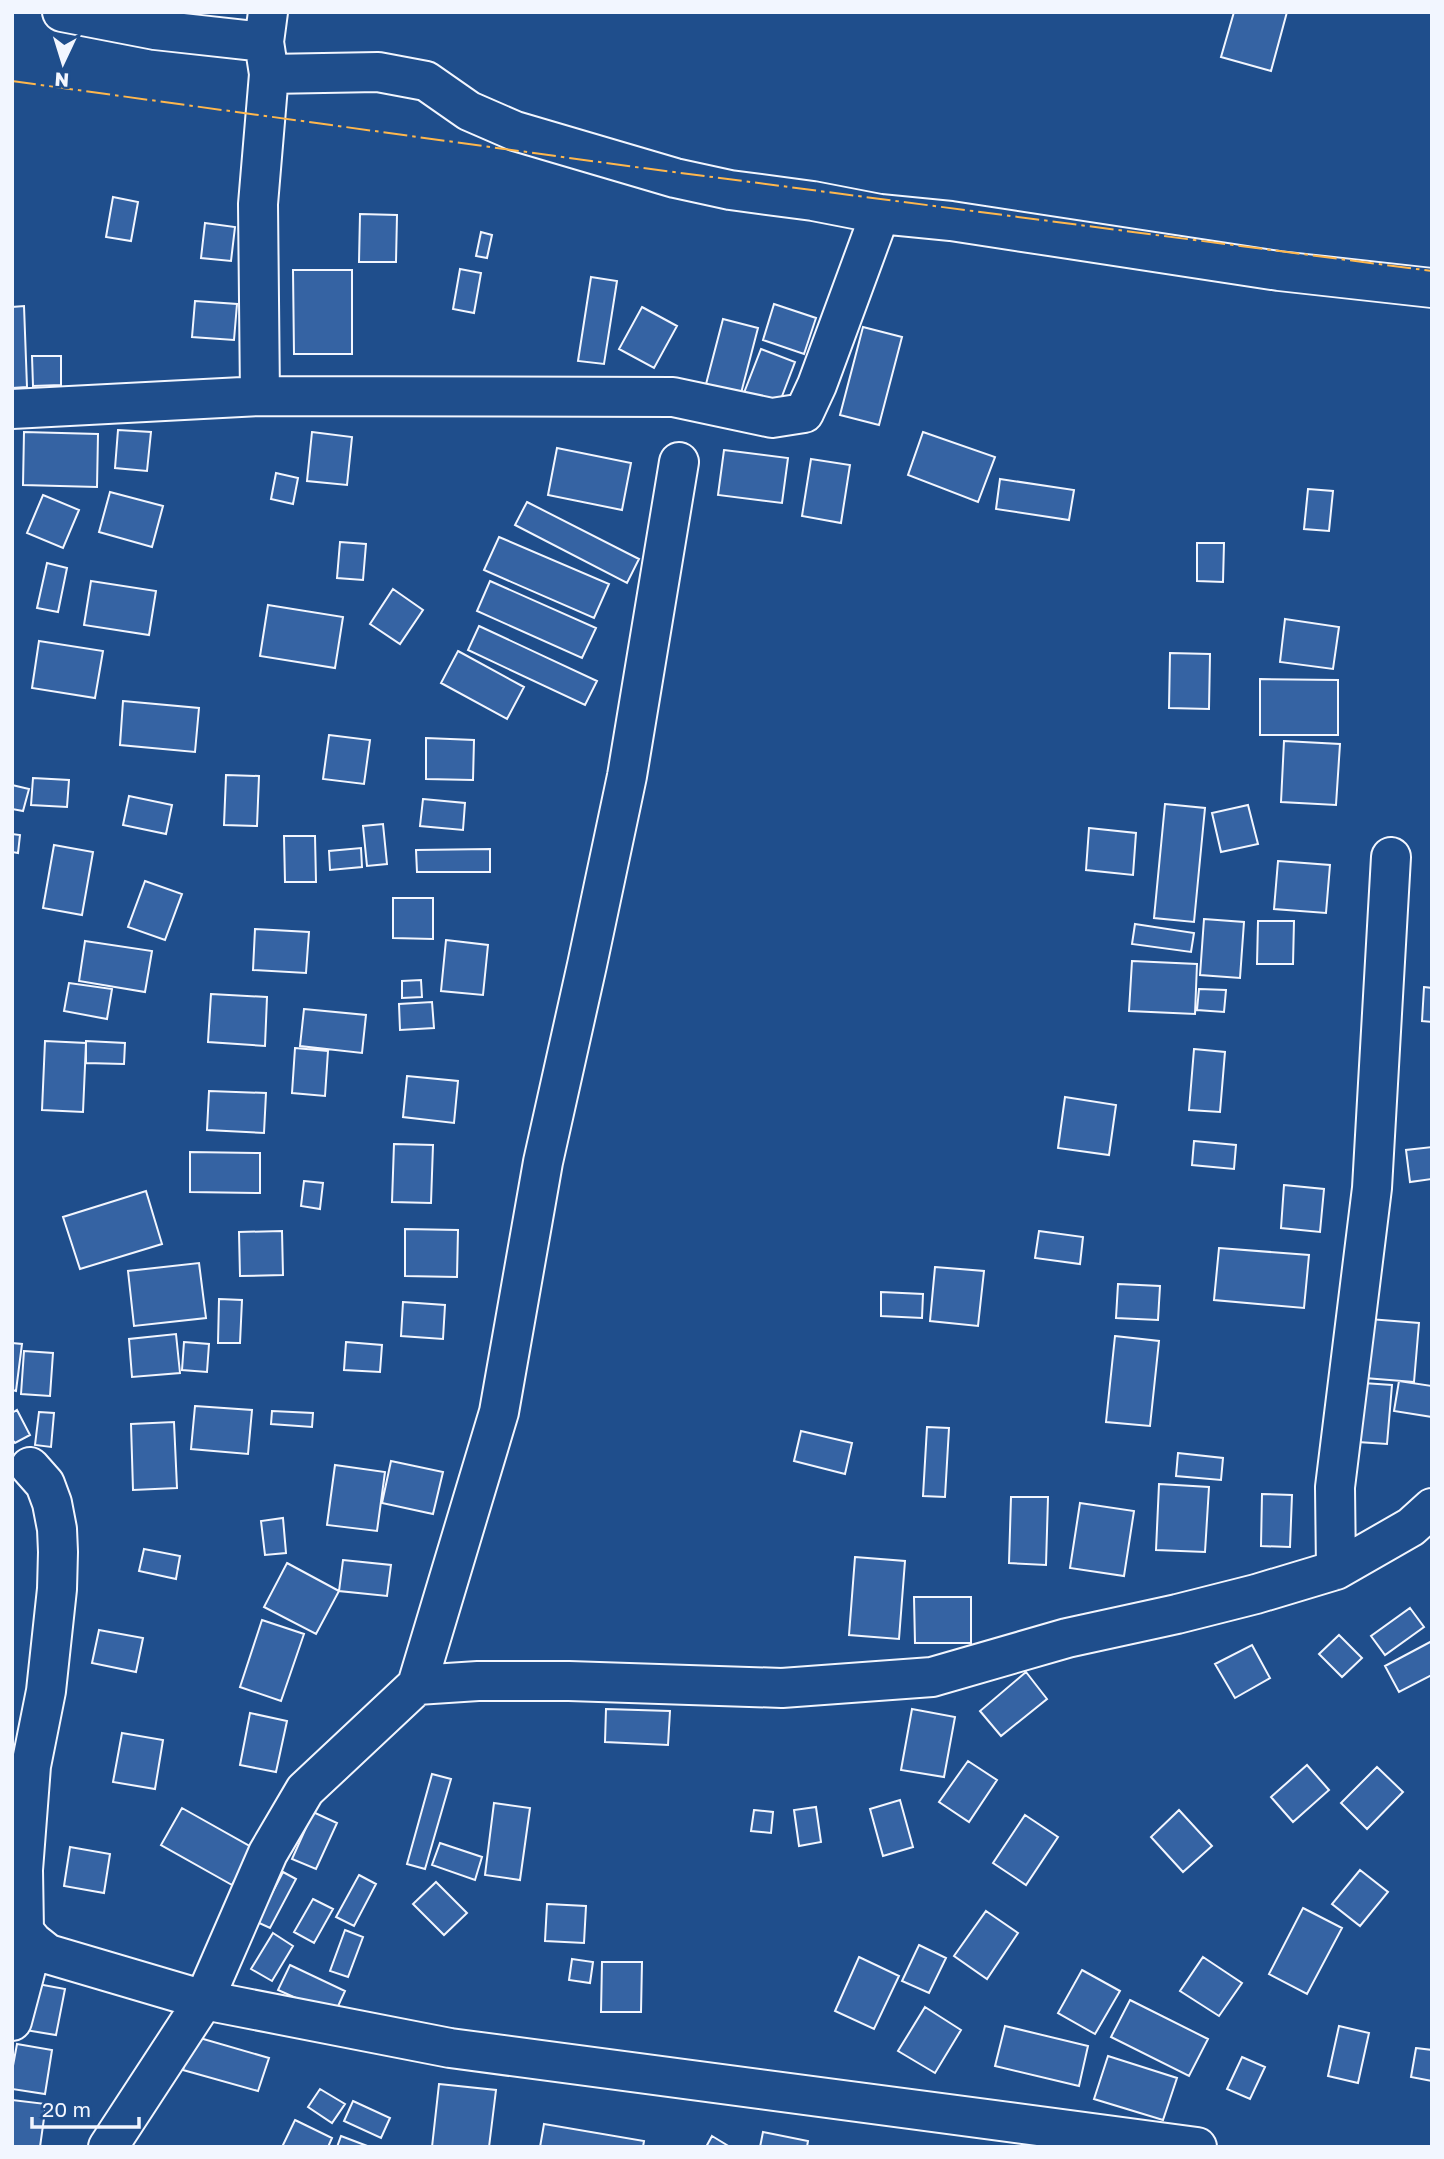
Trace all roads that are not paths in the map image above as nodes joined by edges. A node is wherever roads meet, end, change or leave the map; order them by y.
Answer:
1 (62, 12) edge
2 (267, 43) edge
3 (880, 214) junction
4 (1432, 288) edge
5 (260, 396) junction
6 (12, 408) edge
7 (679, 462) dead end
8 (1391, 857) dead end
9 (30, 1467) dead end
10 (1432, 1508) edge
11 (1336, 1570) junction
12 (417, 1685) junction
13 (18, 1870) edge
14 (33, 1942) junction
15 (204, 2000) junction
16 (12, 2021) edge
17 (108, 2147) edge
18 (1197, 2147) edge

1 - 2 street
2 - 3 street
2 - 5 street
3 - 4 street
3 - 5 street
5 - 6 street
7 - 12 street
8 - 11 street
9 - 13 street
10 - 11 street
11 - 12 street
12 - 15 street
13 - 14 street
14 - 15 street
14 - 16 street
15 - 17 street
15 - 18 street

